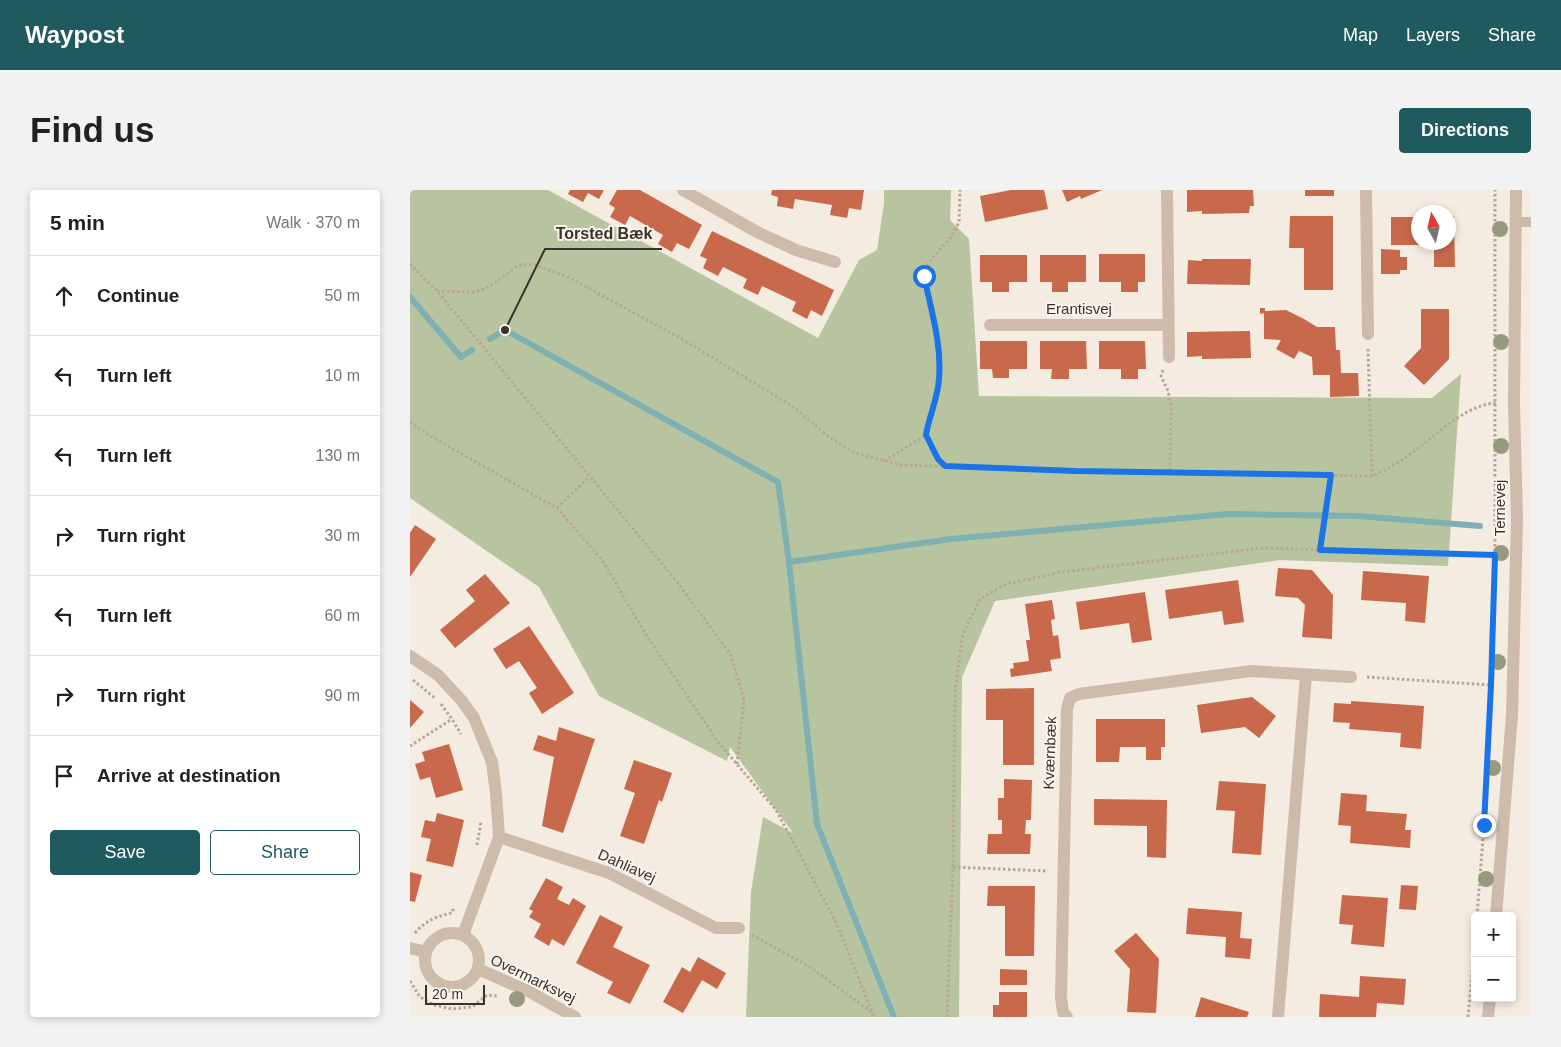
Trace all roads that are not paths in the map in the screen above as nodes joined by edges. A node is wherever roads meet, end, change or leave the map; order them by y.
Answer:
1 (683, 190) edge
2 (1167, 190) edge
3 (1366, 190) edge
4 (1516, 190) edge
5 (1516, 222) junction
6 (1531, 222) edge
7 (835, 262) dead end
8 (1168, 324) junction
9 (990, 325) dead end
10 (1368, 334) road end
11 (1169, 357) road end
12 (410, 656) edge
13 (1306, 675) junction
14 (1351, 676) road end
15 (499, 837) junction
16 (1496, 912) edge
17 (739, 928) road end
18 (463, 935) junction
19 (412, 942) edge
20 (426, 952) junction
21 (478, 969) junction
22 (1490, 1002) edge
23 (575, 1017) edge
24 (1067, 1017) edge
25 (1278, 1017) edge
26 (1488, 1017) edge

1 - 7 street
2 - 8 street
3 - 10 street
4 - 5 street, Ternevej
5 - 6 lane
5 - 16 street, Ternevej
8 - 9 street, Erantisvej
8 - 11 street
12 - 15 street
13 - 14 street, Kværnbæk
13 - 24 street, Kværnbæk
13 - 25 street
15 - 17 street, Dahliavej
15 - 18 street
18 - 20 street
18 - 21 street
19 - 20 street
20 - 21 street
21 - 23 street, Overmarksvej
22 - 26 street

